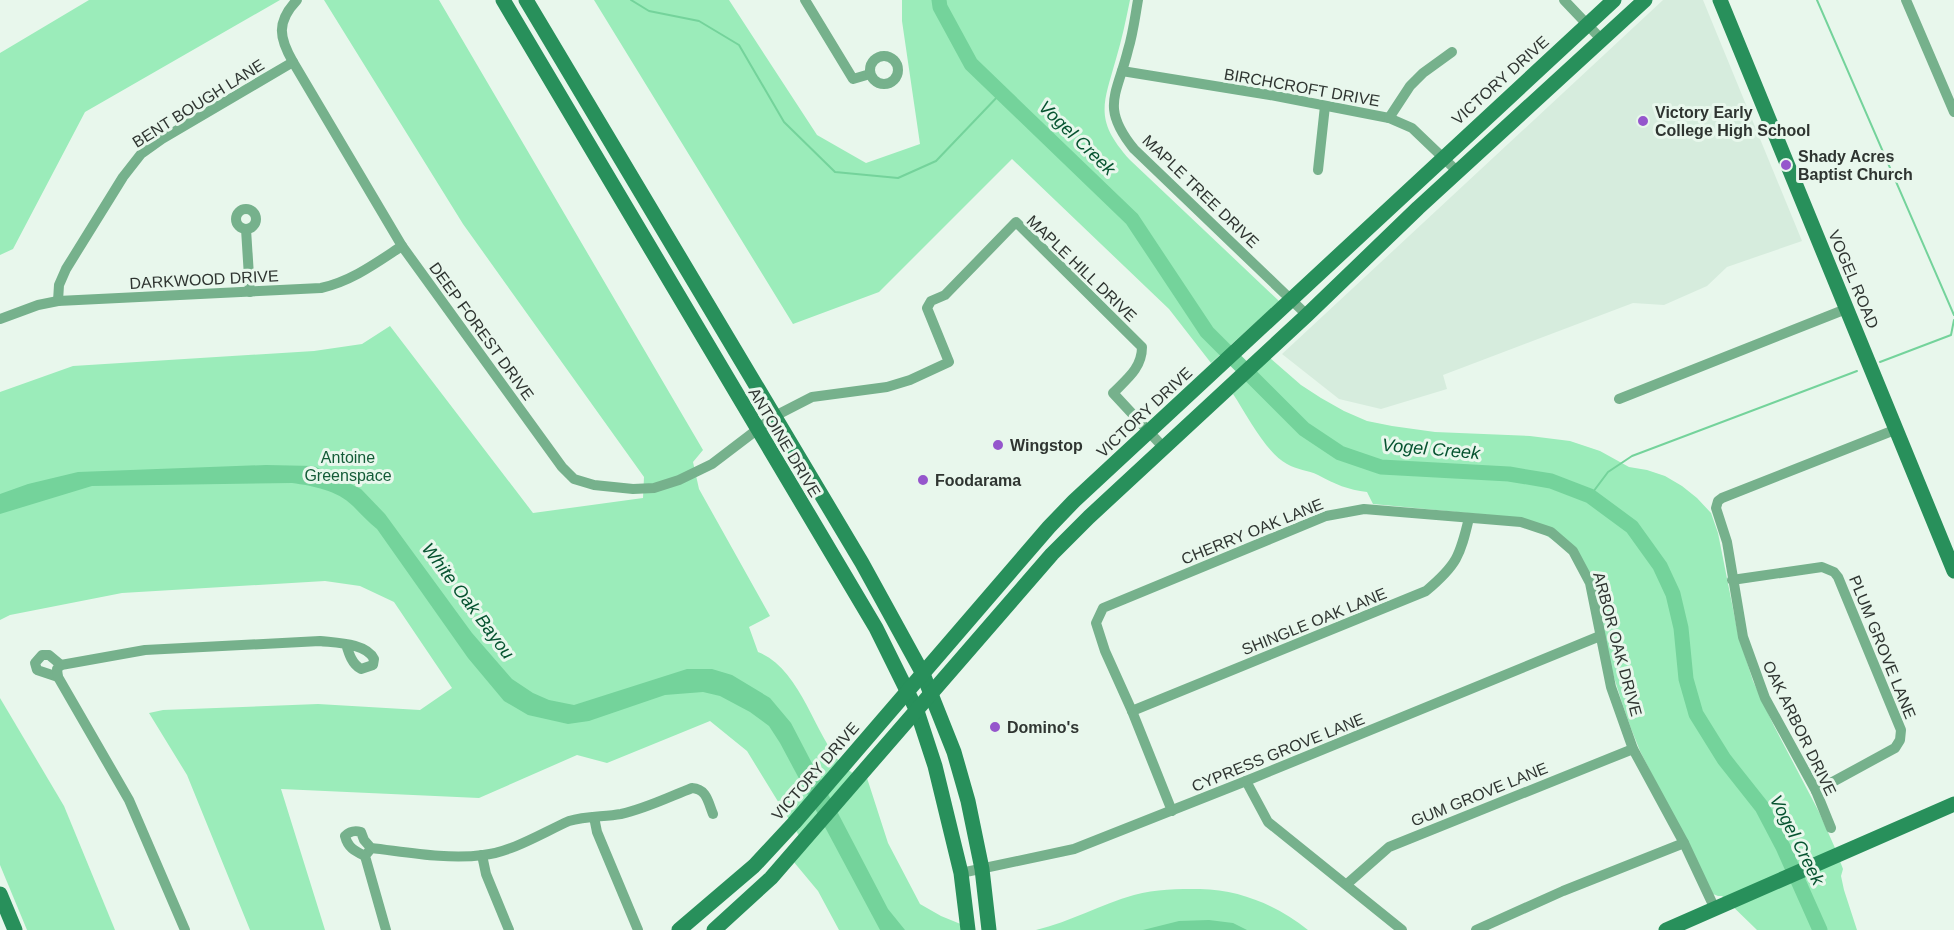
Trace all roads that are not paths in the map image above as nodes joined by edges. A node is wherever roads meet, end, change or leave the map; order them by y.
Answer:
1 (502, 0) edge
2 (525, 0) edge
3 (805, 0) edge
4 (1138, 0) edge
5 (1564, 0) edge
6 (1614, 0) edge
7 (1645, 0) edge
8 (1720, 0) edge
9 (1906, 0) edge
10 (296, 1) edge
11 (536, 18) junction
12 (1587, 24) junction
13 (519, 28) junction
14 (1602, 40) junction
15 (1452, 52) dead end
16 (293, 62) junction
17 (1122, 71) junction
18 (870, 74) dead end
19 (1949, 85) edge
20 (1325, 106) junction
21 (1954, 112) edge
22 (1389, 118) junction
23 (601, 127) junction
24 (584, 137) junction
25 (1443, 157) junction
26 (1318, 170) dead end
27 (1458, 172) junction
28 (246, 229) dead end
29 (402, 246) junction
30 (689, 271) junction
31 (670, 282) junction
32 (250, 292) junction
33 (1291, 299) junction
34 (58, 301) junction
35 (1846, 309) junction
36 (1307, 315) junction
37 (0, 320) edge
38 (1619, 399) dead end
39 (775, 416) junction
40 (1897, 429) junction
41 (757, 430) junction
42 (1149, 432) junction
43 (1164, 448) junction
44 (1469, 518) junction
45 (835, 519) junction
46 (819, 533) junction
47 (1954, 571) edge
48 (1005, 579) junction
49 (1732, 580) junction
50 (1021, 590) junction
51 (1600, 636) junction
52 (346, 644) dead end
53 (61, 665) junction
54 (923, 674) junction
55 (58, 677) junction
56 (907, 692) junction
57 (931, 695) junction
58 (917, 711) junction
59 (1132, 711) junction
60 (1633, 749) junction
61 (1246, 782) junction
62 (1816, 791) junction
63 (1954, 804) edge
64 (1172, 811) junction
65 (713, 814) dead end
66 (594, 817) junction
67 (1831, 828) dead end
68 (1684, 843) junction
69 (482, 855) junction
70 (754, 866) junction
71 (982, 869) junction
72 (961, 873) junction
73 (771, 878) junction
74 (1347, 884) junction
75 (0, 894) edge
76 (1715, 909) junction
77 (15, 930) edge
78 (185, 930) edge
79 (386, 930) edge
80 (509, 930) edge
81 (638, 930) edge
82 (679, 930) edge
83 (714, 930) edge
84 (968, 930) edge
85 (989, 930) edge
86 (1402, 930) edge
87 (1476, 930) edge
88 (1665, 930) edge

1 - 13 main road, ANTOINE DRIVE
2 - 11 main road, ANTOINE DRIVE
3 - 18 street
4 - 17 street, MAPLE TREE DRIVE
5 - 12 street
6 - 12 main road, VICTORY DRIVE
7 - 14 main road
8 - 35 main road, VOGEL ROAD
9 - 19 street
10 - 16 street, DEEP FOREST DRIVE
11 - 13 main road
11 - 23 main road, ANTOINE DRIVE
12 - 14 street
12 - 25 main road, VICTORY DRIVE
13 - 24 main road, ANTOINE DRIVE
14 - 27 main road
15 - 22 street
16 - 29 street, DEEP FOREST DRIVE
16 - 34 street, BENT BOUGH LANE
17 - 20 street, BIRCHCROFT DRIVE
17 - 33 street, MAPLE TREE DRIVE
19 - 21 street
20 - 22 street, BIRCHCROFT DRIVE
20 - 26 street
22 - 25 street, BIRCHCROFT DRIVE
23 - 24 main road
23 - 30 main road, ANTOINE DRIVE
24 - 31 main road, ANTOINE DRIVE
25 - 27 street, BIRCHCROFT DRIVE
25 - 33 main road, VICTORY DRIVE
27 - 36 main road
28 - 32 street
29 - 32 street, DARKWOOD DRIVE
29 - 41 street, DEEP FOREST DRIVE
30 - 31 main road
30 - 39 main road, ANTOINE DRIVE
31 - 41 main road, ANTOINE DRIVE
32 - 34 street, DARKWOOD DRIVE
33 - 36 street, MAPLE TREE DRIVE
33 - 42 main road, VICTORY DRIVE
34 - 37 street, DARKWOOD DRIVE
35 - 38 street
35 - 40 main road, VOGEL ROAD
36 - 43 main road
39 - 41 street, DEEP FOREST DRIVE
39 - 42 street, MAPLE HILL DRIVE
39 - 45 main road, ANTOINE DRIVE
40 - 47 main road, VOGEL ROAD
40 - 49 street, OAK ARBOR DRIVE
41 - 46 main road, ANTOINE DRIVE
42 - 43 street, MAPLE HILL DRIVE
42 - 48 main road, VICTORY DRIVE
43 - 50 main road
44 - 51 street, ARBOR OAK DRIVE
44 - 59 street, SHINGLE OAK LANE
44 - 59 street, CHERRY OAK LANE
45 - 46 main road
45 - 54 main road, ANTOINE DRIVE
46 - 56 main road, ANTOINE DRIVE
48 - 50 main road
48 - 54 main road, VICTORY DRIVE
49 - 62 street, OAK ARBOR DRIVE
49 - 62 street, PLUM GROVE LANE
50 - 57 main road
51 - 60 street, ARBOR OAK DRIVE
51 - 61 street, CYPRESS GROVE LANE
52 - 53 street
53 - 55 street
53 - 55 street
54 - 56 main road, VICTORY DRIVE
54 - 57 main road, ANTOINE DRIVE
55 - 78 street
56 - 58 main road, ANTOINE DRIVE
56 - 70 main road, VICTORY DRIVE
57 - 58 main road
57 - 71 main road, ANTOINE DRIVE
58 - 72 main road, ANTOINE DRIVE
58 - 73 main road
59 - 64 street
60 - 68 street, ARBOR OAK DRIVE
60 - 74 street, GUM GROVE LANE
61 - 64 street, CYPRESS GROVE LANE
61 - 74 street
62 - 67 street, OAK ARBOR DRIVE
63 - 76 main road
64 - 71 street, CYPRESS GROVE LANE
65 - 66 street
66 - 69 street
66 - 81 street
68 - 76 street, ARBOR OAK DRIVE
68 - 87 street
69 - 79 street
69 - 80 street
70 - 73 main road
70 - 82 main road, VICTORY DRIVE
71 - 72 street, CYPRESS GROVE LANE
71 - 85 main road, ANTOINE DRIVE
72 - 84 main road, ANTOINE DRIVE
73 - 83 main road
74 - 86 street
75 - 77 main road
76 - 88 main road

